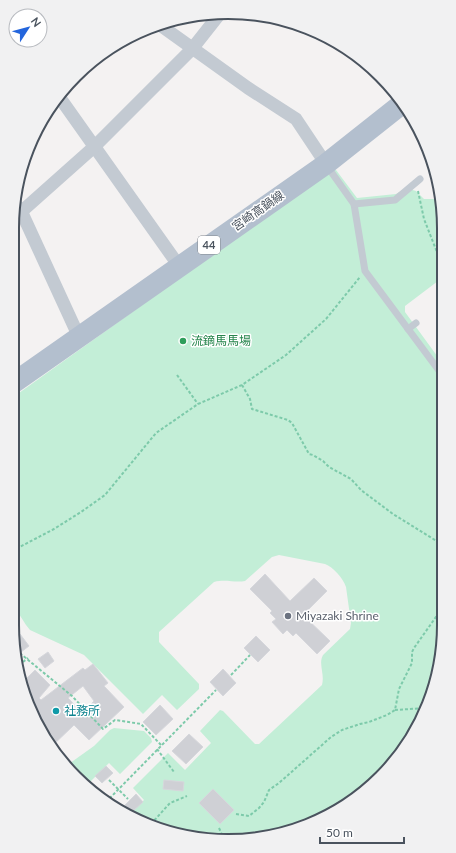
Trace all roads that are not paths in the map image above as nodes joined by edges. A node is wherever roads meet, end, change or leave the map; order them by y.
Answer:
1 (216, 19) edge
2 (165, 29) edge
3 (192, 49) junction
4 (62, 101) edge
5 (398, 107) edge
6 (94, 147) junction
7 (326, 164) junction
8 (419, 180) road end
9 (354, 204) junction
10 (20, 208) edge
11 (19, 217) edge
12 (179, 266) junction
13 (416, 323) dead end
14 (408, 329) junction
15 (79, 337) junction
16 (437, 367) edge
17 (19, 379) edge

1 - 3 street
2 - 3 street
3 - 6 street
3 - 7 street
4 - 6 street
5 - 7 main road, 宮崎高鍋線 / 44
6 - 10 street
6 - 12 street
7 - 9 lane
7 - 12 main road, 宮崎高鍋線 / 44
8 - 9 lane
9 - 14 lane
11 - 15 street
12 - 15 main road, 宮崎高鍋線 / 44
13 - 14 lane
14 - 16 lane
15 - 17 main road, 宮崎高鍋線 / 44

